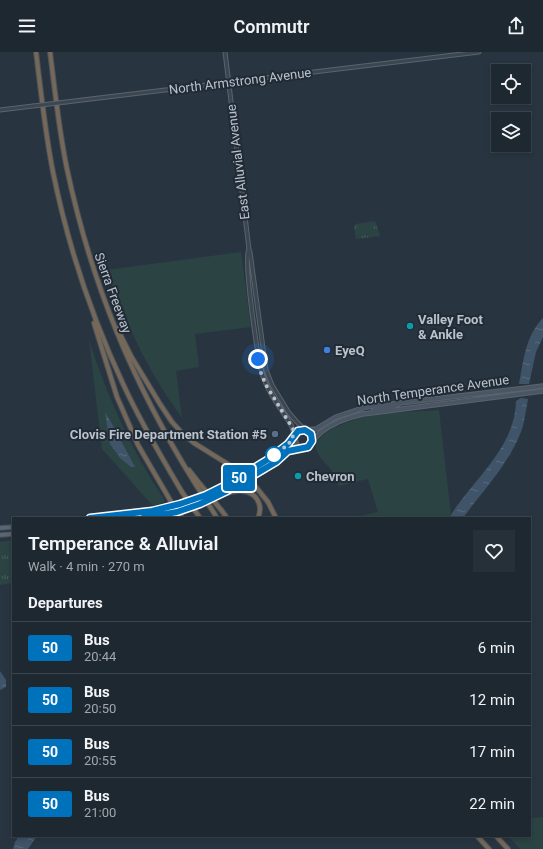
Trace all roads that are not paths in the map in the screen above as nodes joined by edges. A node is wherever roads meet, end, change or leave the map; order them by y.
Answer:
1 (36, 52) edge
2 (50, 52) edge
3 (225, 52) edge
4 (479, 52) edge
5 (228, 82) junction
6 (0, 110) edge
7 (248, 249) junction
8 (96, 280) junction
9 (91, 307) junction
10 (543, 386) edge
11 (543, 391) edge
12 (400, 403) junction
13 (366, 413) junction
14 (305, 430) junction
15 (294, 435) junction
16 (312, 441) junction
17 (302, 448) junction
18 (245, 474) junction
19 (249, 478) junction
20 (198, 484) junction
21 (218, 496) junction
22 (174, 506) junction
23 (177, 512) junction
24 (99, 517) edge
25 (148, 517) edge
26 (181, 517) edge
27 (199, 517) edge
28 (217, 517) edge
29 (226, 517) edge
30 (258, 517) edge
31 (276, 517) edge
32 (12, 527) edge
33 (0, 528) edge
34 (12, 534) edge
35 (0, 535) edge
36 (478, 837) edge
37 (497, 837) edge
38 (489, 849) edge
39 (508, 849) edge

1 - 9 highway, Sierra Freeway
2 - 8 highway, Sierra Freeway
3 - 5 street, East Alluvial Avenue
4 - 5 street, North Armstrong Avenue
5 - 6 street, North Armstrong Avenue, bridge
5 - 7 street, East Alluvial Avenue
7 - 14 street, East Alluvial Avenue
7 - 15 street, East Alluvial Avenue
8 - 18 highway
8 - 20 highway, Sierra Freeway
9 - 22 highway
9 - 27 highway, Sierra Freeway, bridge
10 - 12 main road, North Temperance Avenue
11 - 13 main road, North Temperance Avenue
12 - 13 main road
12 - 14 main road, North Temperance Avenue
13 - 16 main road, North Temperance Avenue
14 - 15 main road
14 - 16 main road
15 - 17 main road
15 - 18 main road
16 - 17 main road
17 - 19 main road
18 - 19 highway
18 - 22 main road
19 - 21 main road
19 - 31 highway
20 - 28 highway, bridge
20 - 29 highway, bridge
21 - 23 main road
21 - 30 highway
22 - 23 highway
22 - 24 main road
23 - 25 main road
23 - 26 highway
32 - 33 main road
34 - 35 main road
36 - 38 highway
37 - 39 highway

